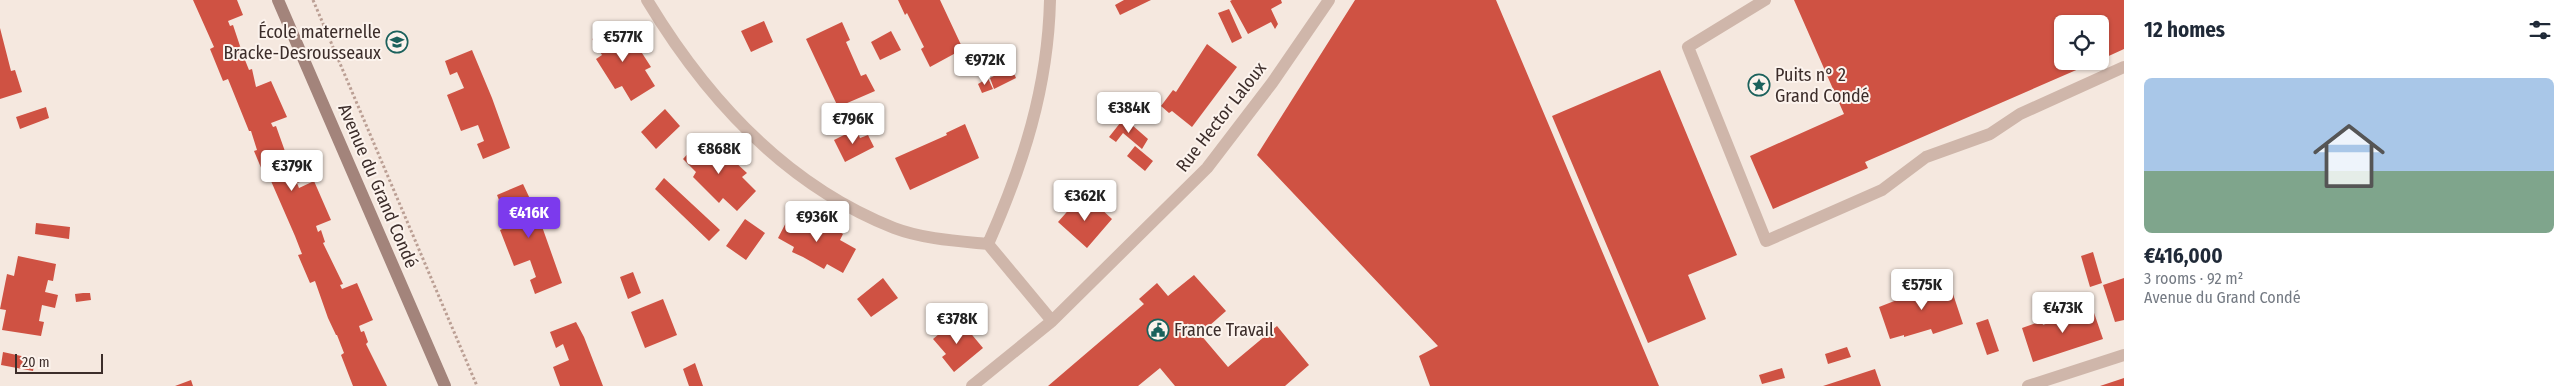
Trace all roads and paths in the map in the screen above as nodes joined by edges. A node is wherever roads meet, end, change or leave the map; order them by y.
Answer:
1 (278, 0) edge
2 (313, 0) edge
3 (647, 0) edge
4 (1050, 0) edge
5 (1329, 0) edge
6 (1765, 0) edge
7 (2124, 67) edge
8 (988, 244) junction
9 (1052, 321) junction
10 (2124, 355) edge
11 (445, 386) edge
12 (477, 386) edge
13 (972, 386) edge
14 (2028, 386) edge

1 - 11 street, Avenue du Grand Condé
2 - 12 path
3 - 8 street
4 - 8 street
5 - 9 street, Rue Hector Laloux
6 - 7 street
8 - 9 street
9 - 13 street, Rue Hector Laloux
10 - 14 street

